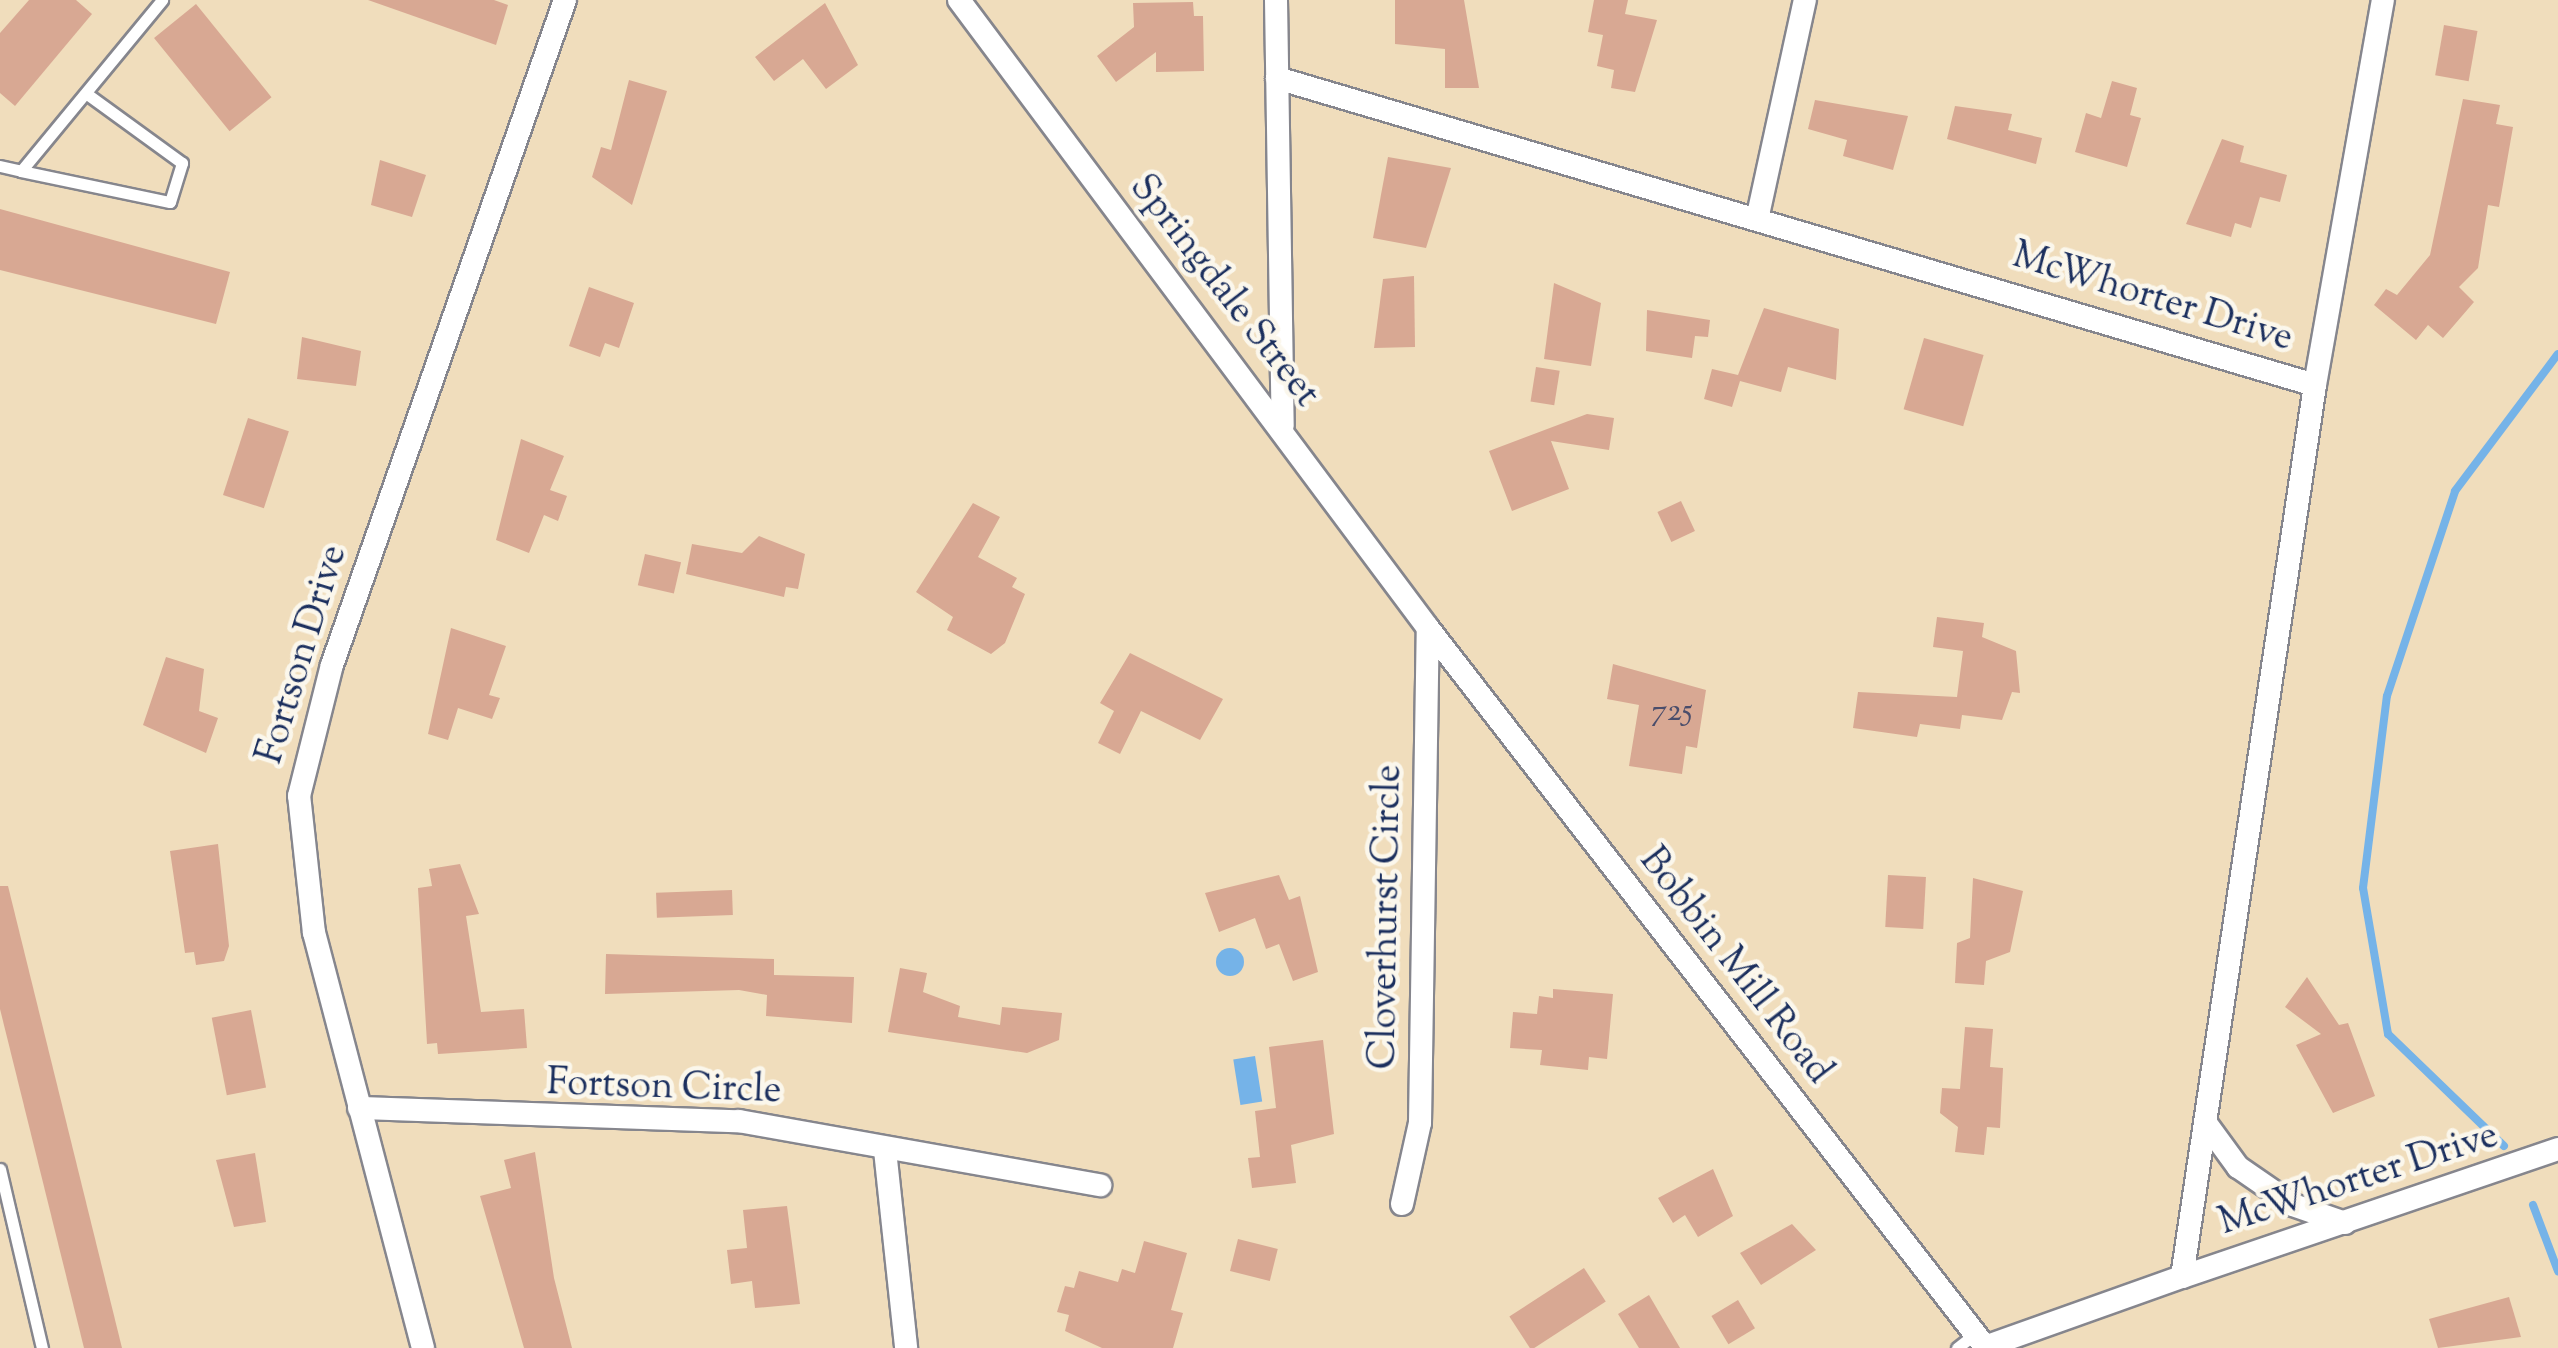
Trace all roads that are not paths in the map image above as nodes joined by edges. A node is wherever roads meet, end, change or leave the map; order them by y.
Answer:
1 (162, 0) edge
2 (565, 0) edge
3 (959, 0) edge
4 (1276, 0) edge
5 (1805, 0) edge
6 (2383, 0) edge
7 (1277, 78) junction
8 (87, 94) junction
9 (0, 166) edge
10 (21, 170) junction
11 (1758, 215) junction
12 (2314, 385) junction
13 (1283, 426) junction
14 (1428, 628) junction
15 (359, 1108) junction
16 (2208, 1126) junction
17 (886, 1150) junction
18 (2558, 1150) edge
19 (0, 1169) edge
20 (1100, 1185) dead end
21 (1402, 1204) dead end
22 (2345, 1223) junction
23 (2182, 1277) junction
24 (1976, 1344) edge
25 (42, 1348) edge
26 (423, 1348) edge
27 (906, 1348) edge

1 - 8 lane
2 - 15 street, Fortson Drive
3 - 13 street, Springdale Street
4 - 7 street
5 - 11 street
6 - 12 street
7 - 11 street, McWhorter Drive
7 - 13 street
8 - 10 lane
8 - 10 lane
9 - 10 lane
11 - 12 street, McWhorter Drive
12 - 16 street, McWhorter Drive
13 - 14 street, Springdale Street
14 - 21 street, Cloverhurst Circle
14 - 24 street, Bobbin Mill Road
15 - 17 street, Fortson Circle
15 - 26 street, Fortson Drive
16 - 22 street
16 - 23 street, McWhorter Drive
17 - 20 street
17 - 27 street
18 - 22 street, McWhorter Drive
19 - 25 lane
22 - 23 street, McWhorter Drive
23 - 24 street, McWhorter Drive

